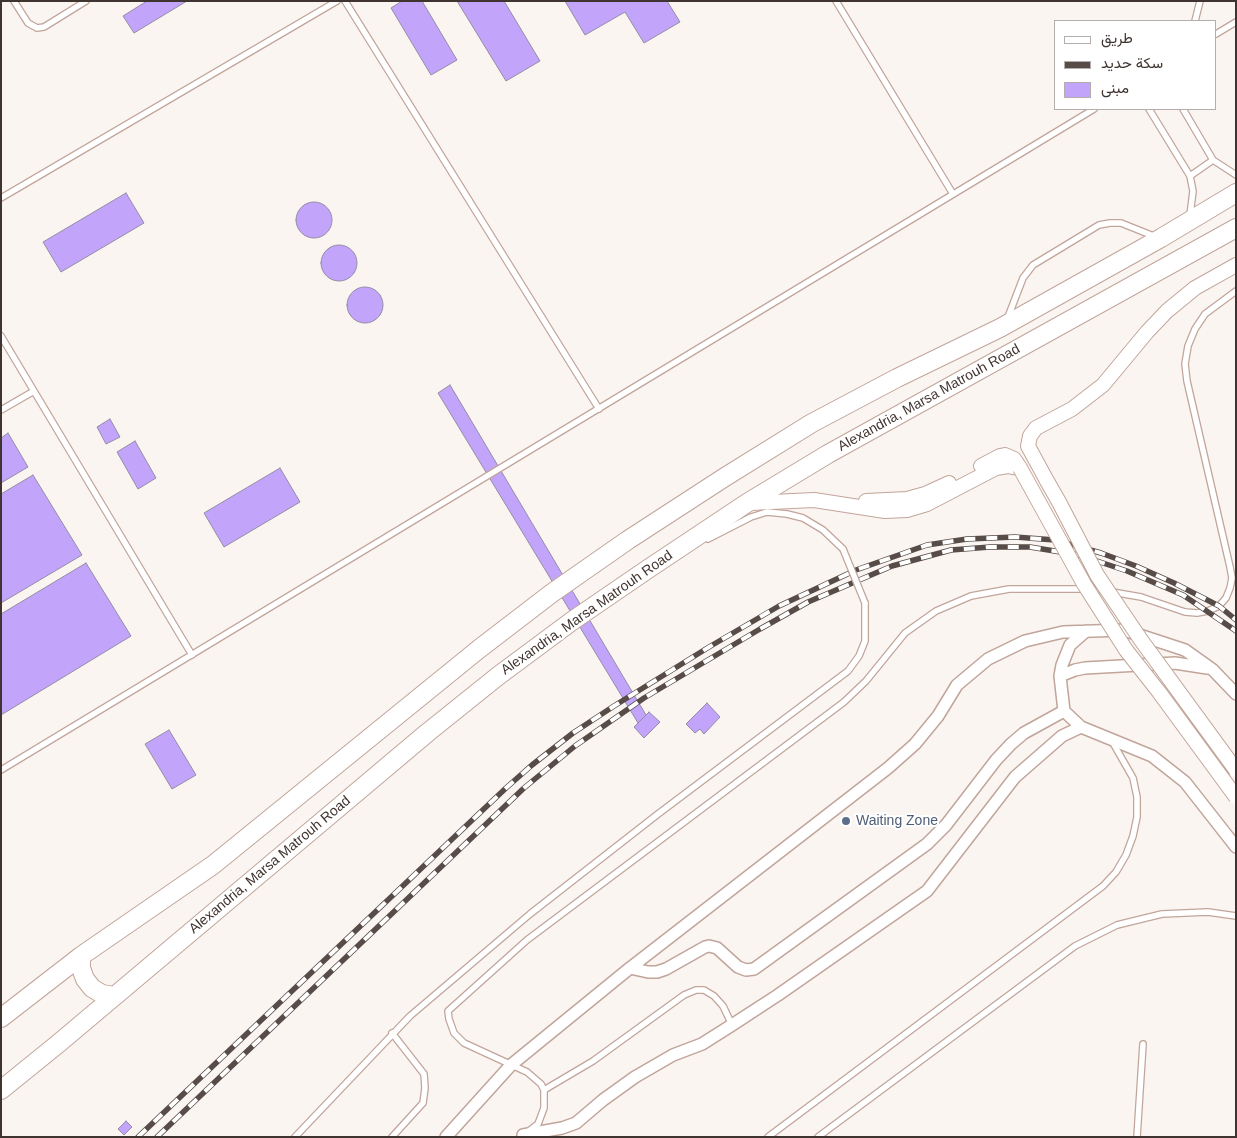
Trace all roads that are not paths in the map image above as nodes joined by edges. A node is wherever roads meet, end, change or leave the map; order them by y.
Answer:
1 (14, 1) edge
2 (86, 1) edge
3 (337, 1) edge
4 (345, 1) edge
5 (836, 1) edge
6 (1200, 1) edge
7 (1195, 20) edge
8 (1236, 22) edge
9 (1217, 33) edge
10 (1092, 110) edge
11 (1150, 110) edge
12 (1184, 110) edge
13 (1214, 160) junction
14 (1236, 175) edge
15 (1190, 176) junction
16 (1236, 193) edge
17 (953, 194) junction
18 (1, 198) edge
19 (1189, 221) junction
20 (1236, 228) edge
21 (1160, 238) junction
22 (1236, 265) edge
23 (1236, 291) edge
24 (1000, 328) junction
25 (1, 336) edge
26 (34, 390) junction
27 (599, 409) junction
28 (1, 410) edge
29 (1059, 502) junction
30 (747, 503) junction
31 (1042, 510) junction
32 (648, 568) junction
33 (1086, 631) junction
34 (192, 655) junction
35 (1214, 670) junction
36 (1060, 676) junction
37 (1236, 694) edge
38 (1064, 711) junction
39 (1081, 727) junction
40 (1112, 741) junction
41 (1, 770) edge
42 (1236, 770) edge
43 (1236, 797) edge
44 (1236, 847) edge
45 (1236, 916) edge
46 (81, 956) junction
47 (630, 968) junction
48 (114, 996) junction
49 (1, 1018) edge
50 (732, 1025) junction
51 (392, 1033) junction
52 (1143, 1044) dead end
53 (511, 1065) junction
54 (1, 1090) edge
55 (544, 1090) junction
56 (522, 1136) edge
57 (295, 1137) edge
58 (392, 1137) edge
59 (446, 1137) edge
60 (768, 1137) edge
61 (818, 1137) edge
62 (1137, 1137) edge

1 - 2 lane
3 - 18 lane
4 - 27 lane
5 - 17 lane
6 - 7 lane
8 - 9 lane
10 - 17 lane
11 - 15 lane
12 - 13 lane
13 - 14 lane
13 - 15 lane
15 - 19 lane
16 - 19 main road, Alexandria, Marsa Matrouh Road
17 - 27 lane
19 - 21 main road, Alexandria, Marsa Matrouh Road
20 - 30 main road, Alexandria, Marsa Matrouh Road
21 - 24 main road, Alexandria, Marsa Matrouh Road
21 - 24 lane
22 - 29 street, bridge
23 - 53 lane
24 - 46 main road, Alexandria, Marsa Matrouh Road
25 - 26 lane
26 - 28 lane
26 - 34 lane
27 - 34 lane
29 - 31 street
29 - 42 street, bridge
30 - 31 street, bridge
30 - 32 main road, Alexandria, Marsa Matrouh Road
31 - 43 street, bridge
32 - 48 main road, Alexandria, Marsa Matrouh Road
32 - 51 lane, bridge
33 - 35 street
33 - 36 street
33 - 47 street
34 - 41 lane
35 - 36 street
35 - 37 street
36 - 38 street
38 - 39 street
38 - 47 street
39 - 40 street
39 - 50 street
40 - 44 street
40 - 60 lane
45 - 61 lane
46 - 48 main road
46 - 49 main road, Alexandria, Marsa Matrouh Road
47 - 53 street
48 - 54 main road, Alexandria, Marsa Matrouh Road
50 - 55 lane
50 - 56 street
51 - 57 lane
51 - 58 lane
52 - 62 lane
53 - 55 lane
53 - 59 street
55 - 56 lane

